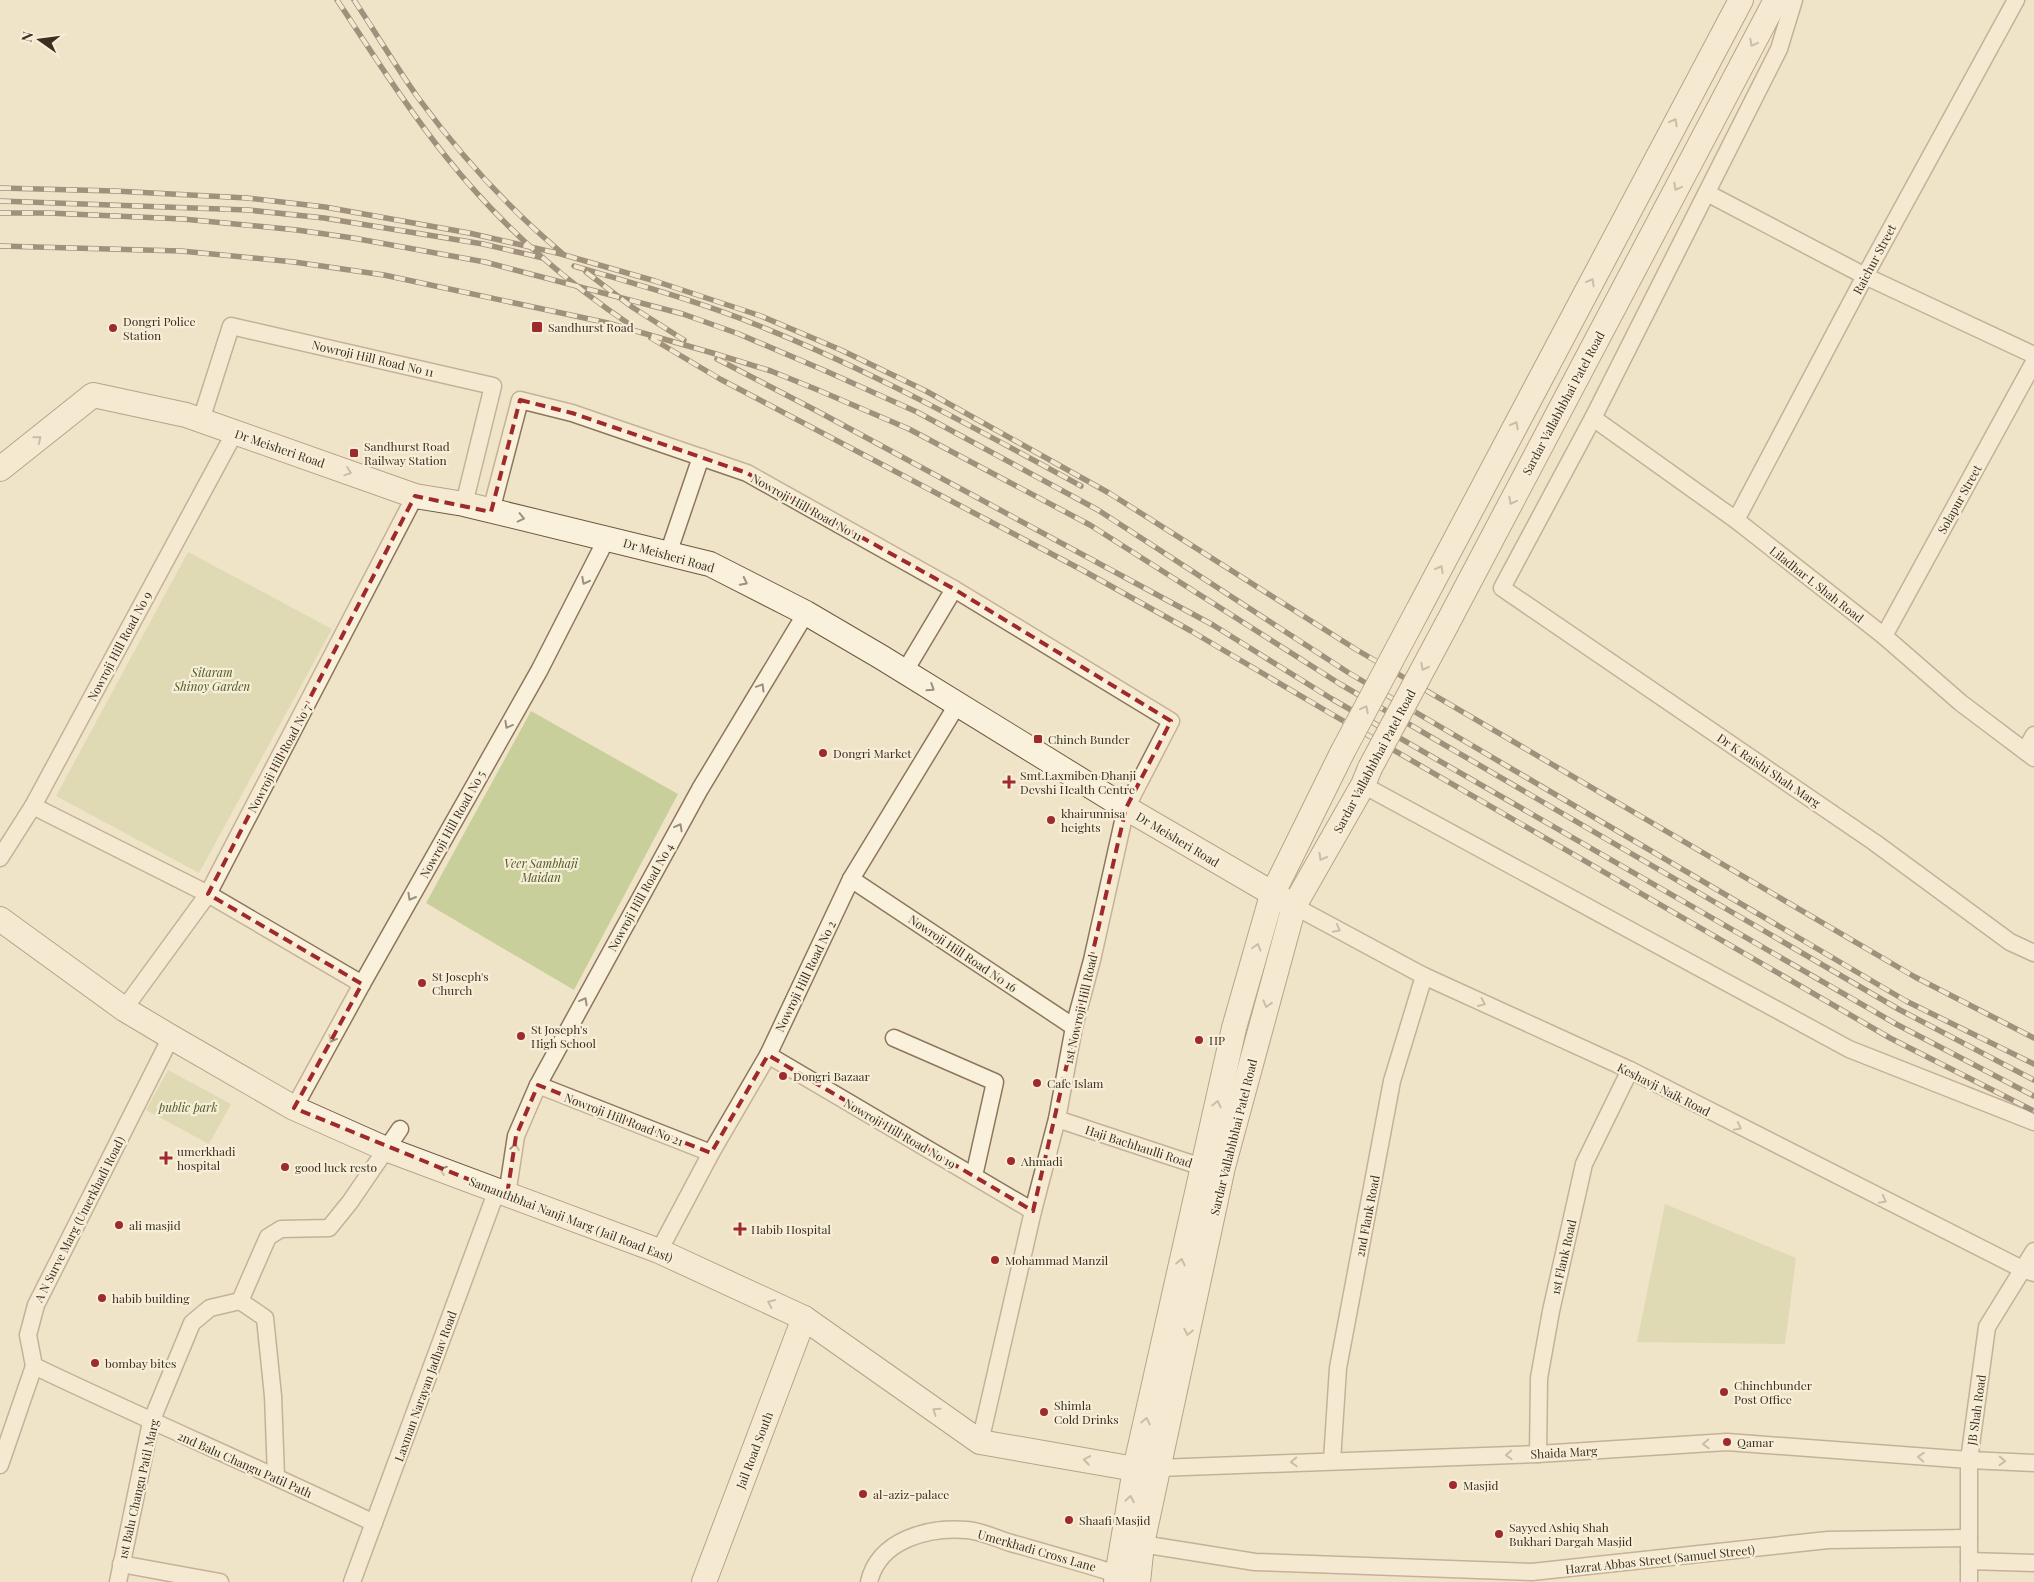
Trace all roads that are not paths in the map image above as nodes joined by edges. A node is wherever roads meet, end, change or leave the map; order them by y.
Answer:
1 (1741, 0) edge
2 (1776, 0) edge
3 (1794, 0) edge
4 (2016, 0) edge
5 (1707, 193) junction
6 (1865, 276) junction
7 (2034, 355) edge
8 (2034, 362) edge
9 (1594, 418) junction
10 (202, 420) junction
11 (235, 432) junction
12 (701, 457) junction
13 (0, 469) edge
14 (415, 496) junction
15 (464, 504) junction
16 (492, 511) junction
17 (1736, 520) junction
18 (607, 538) junction
19 (668, 554) junction
20 (954, 589) junction
21 (806, 613) junction
22 (1884, 636) junction
23 (905, 671) junction
24 (957, 704) junction
25 (1170, 721) joint
26 (2034, 735) edge
27 (2030, 755) edge
28 (1367, 777) junction
29 (33, 806) junction
30 (1126, 808) junction
31 (0, 858) edge
32 (851, 879) junction
33 (208, 894) junction
34 (1272, 894) junction
35 (1294, 906) junction
36 (0, 920) edge
37 (2034, 952) edge
38 (1424, 976) junction
39 (362, 984) junction
40 (124, 1009) junction
41 (1074, 1027) junction
42 (171, 1038) junction
43 (894, 1038) dead end
44 (768, 1055) junction
45 (1630, 1070) junction
46 (538, 1085) junction
47 (294, 1108) junction
48 (1057, 1118) junction
49 (2034, 1122) edge
50 (400, 1129) dead end
51 (386, 1149) junction
52 (711, 1153) junction
53 (1212, 1167) junction
54 (974, 1176) junction
55 (502, 1193) junction
56 (1033, 1211) junction
57 (659, 1251) junction
58 (2034, 1251) edge
59 (2028, 1271) edge
60 (240, 1301) junction
61 (804, 1318) junction
62 (34, 1366) junction
63 (151, 1422) junction
64 (980, 1442) junction
65 (1538, 1454) junction
66 (1969, 1460) junction
67 (1332, 1461) junction
68 (2034, 1462) edge
69 (0, 1465) edge
70 (1147, 1468) junction
71 (276, 1476) junction
72 (374, 1523) junction
73 (1969, 1538) junction
74 (1142, 1544) junction
75 (1969, 1561) junction
76 (2034, 1563) edge
77 (121, 1564) junction
78 (1127, 1578) edge
79 (118, 1582) edge
80 (220, 1582) edge
81 (352, 1582) edge
82 (704, 1582) edge
83 (869, 1582) edge
84 (1969, 1582) edge

34 -> 1 main road, Sardar Vallabhbhai Patel Road, bridge
2 -> 28 main road, Sardar Vallabhbhai Patel Road, bridge
3 - 5 street
4 - 6 street, Raichur Street
5 - 6 street
5 - 9 street
6 - 7 street
6 - 17 street, Raichur Street
8 - 22 street, Solapur Street
9 - 17 street, Liladhar L Shah Road
9 - 37 street, Dr K Raishi Shah Marg
10 - 11 main road, Dr Meisheri Road
13 -> 10 main road, Dr Meisheri Road
10 - 15 street, Nowroji Hill Road No 11
11 -> 14 main road, Dr Meisheri Road
11 - 29 street, Nowroji Hill Road No 9
12 - 16 street, Nowroji Hill Road No 11
12 - 19 street
12 - 20 street, Nowroji Hill Road No 11
14 - 15 main road, Dr Meisheri Road
14 - 33 street, Nowroji Hill Road No 7
15 - 16 main road, Dr Meisheri Road
16 -> 18 main road, Dr Meisheri Road
17 - 22 street, Liladhar L Shah Road
18 - 19 main road, Dr Meisheri Road
18 -> 39 street, Nowroji Hill Road No 5
19 -> 21 main road, Dr Meisheri Road
20 - 23 street
20 - 25 street, Nowroji Hill Road No 11
21 - 23 main road, Dr Meisheri Road
46 -> 21 street, Nowroji Hill Road No 4
22 - 27 street, Liladhar L Shah Road
23 -> 24 main road, Dr Meisheri Road
24 - 30 main road, Dr Meisheri Road
24 - 32 street, Nowroji Hill Road No 2
25 - 30 street, 1st Nowroji Hill Road
26 - 27 street
28 -> 35 main road, Sardar Vallabhbhai Patel Road
28 - 49 street
29 - 31 street, Nowroji Hill Road No 9
29 - 33 street
30 - 34 main road, Dr Meisheri Road
30 - 41 street, 1st Nowroji Hill Road
32 - 41 street, Nowroji Hill Road N0 16
32 - 44 street, Nowroji Hill Road No 2
33 - 39 street
33 - 40 street, Nowroji Hill Road No 7
34 - 35 main road, Dr Meisheri Road
53 -> 34 main road, Sardar Vallabhbhai Patel Road
35 -> 38 street, Keshavji Naik Road
35 -> 53 main road, Sardar Vallabhbhai Patel Road
36 - 40 main road, Samanthbhai Nanji Marg (Jail Road East)
38 -> 45 street, Keshavji Naik Road
38 - 67 street, 2nd Flank Road
39 -> 47 street, Nowroji Hill Road No 5
40 - 42 main road, Samanthbhai Nanji Marg (Jail Road East)
41 - 48 street, 1st Nowroji Hill Road
42 - 47 main road, Samanthbhai Nanji Marg (Jail Road East)
42 - 62 street, A N Surve Marg (Umerkhadi Road)
43 - 54 street
44 - 52 street, Nowroji Hill Road No 2
44 - 54 street, Nowroji Hill Road No 19
45 -> 59 street, Keshavji Naik Road
45 - 65 street, 1st Flank Road
46 - 52 street, Nowroji Hill Road No 21
55 -> 46 street, Nowroji Hill Road No 4
47 - 51 main road, Samanthbhai Nanji Marg (Jail Road East)
48 - 53 street, Haji Bachhaulli Road
48 - 56 street, 1st Nowroji Hill Road
50 - 51 street
55 -> 51 main road, Samanthbhai Nanji Marg (Jail Road East)
51 - 60 street
52 - 57 street, Nowroji Hill Road No 2
53 - 70 main road, Sardar Vallabhbhai Patel Road
54 - 56 street, Nowroji Hill Road No 19
55 - 57 main road, Samanthbhai Nanji Marg (Jail Road East)
55 - 72 street, Laxman Narayan Jadhav Road
56 - 64 street, 1st Nowroji Hill Road
61 -> 57 main road, Samanthbhai Nanji Marg (Jail Road East)
58 - 59 street, JB Shah Road
59 - 66 street, JB Shah Road
60 - 63 street, 1st Balu Changu Patil Marg
60 - 71 street
64 -> 61 main road, Samanthbhai Nanji Marg (Jail Road East)
61 - 82 main road, Jail Road South
62 - 63 street, 2nd Balu Changu Patil Path
62 - 69 street
63 - 71 street, 2nd Balu Changu Patil Path
63 - 77 street, 1st Balu Changu Patil Marg
70 -> 64 main road, Samanthbhai Nanji Marg (Jail Road East)
66 -> 65 street, Shaida Marg
65 -> 67 street, Shaida Marg
66 -> 68 street, Shaida Marg
66 - 73 street, JB Shah Road
67 -> 70 street, Shaida Marg
70 - 74 main road, Sardar Vallabhbhai Patel Road
78 -> 70 main road, Sardar Vallabhbhai Patel Road
71 - 72 street, 2nd Balu Changu Patil Path
72 - 81 street, Laxman Narayan Jadhav Road
73 - 74 street, Hazrat Abbas Street (Samuel Street)
73 - 75 street, JB Shah Road
74 - 78 main road, Sardar Vallabhbhai Patel Road
75 - 76 street
75 - 84 street, JB Shah Road
77 - 79 street, 1st Balu Changu Patil Marg
77 - 80 street
78 - 83 street, Umerkhadi Cross Lane

